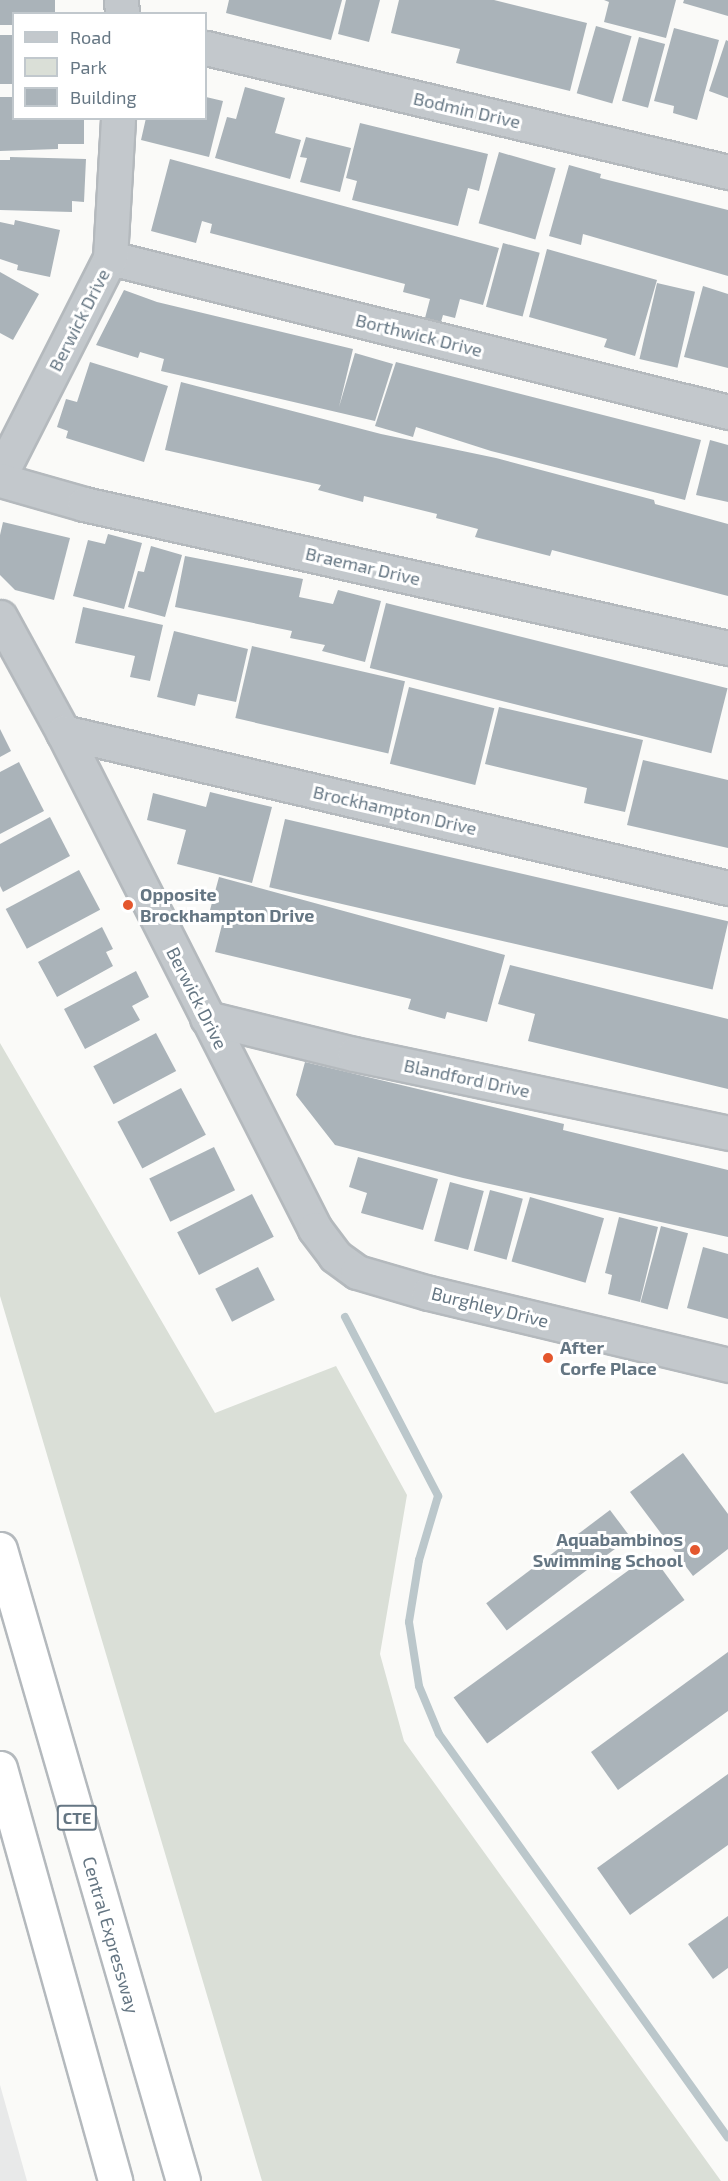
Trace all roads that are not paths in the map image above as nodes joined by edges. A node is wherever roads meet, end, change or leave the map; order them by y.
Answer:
1 (207, 48) edge
2 (118, 120) edge
3 (728, 172) edge
4 (110, 258) junction
5 (728, 412) edge
6 (0, 475) edge
7 (0, 480) edge
8 (0, 617) edge
9 (728, 648) edge
10 (63, 732) junction
11 (728, 888) edge
12 (207, 1018) junction
13 (728, 1133) edge
14 (357, 1272) joint
15 (728, 1365) edge
16 (0, 1549) edge
17 (0, 1768) edge
18 (115, 2181) edge
19 (183, 2181) edge

1 - 3 street, Bodmin Drive
2 - 4 street, Berwick Drive
4 - 5 street, Borthwick Drive
4 - 6 street, Berwick Drive
7 - 9 street, Braemar Drive
8 - 10 street, Berwick Drive
10 - 11 street, Brockhampton Drive
10 - 12 street, Berwick Drive
12 - 13 street, Blandford Drive
12 - 14 street, Berwick Drive
14 - 15 street, Burghley Drive
16 - 19 highway, Central Expressway / CTE
17 - 18 highway

